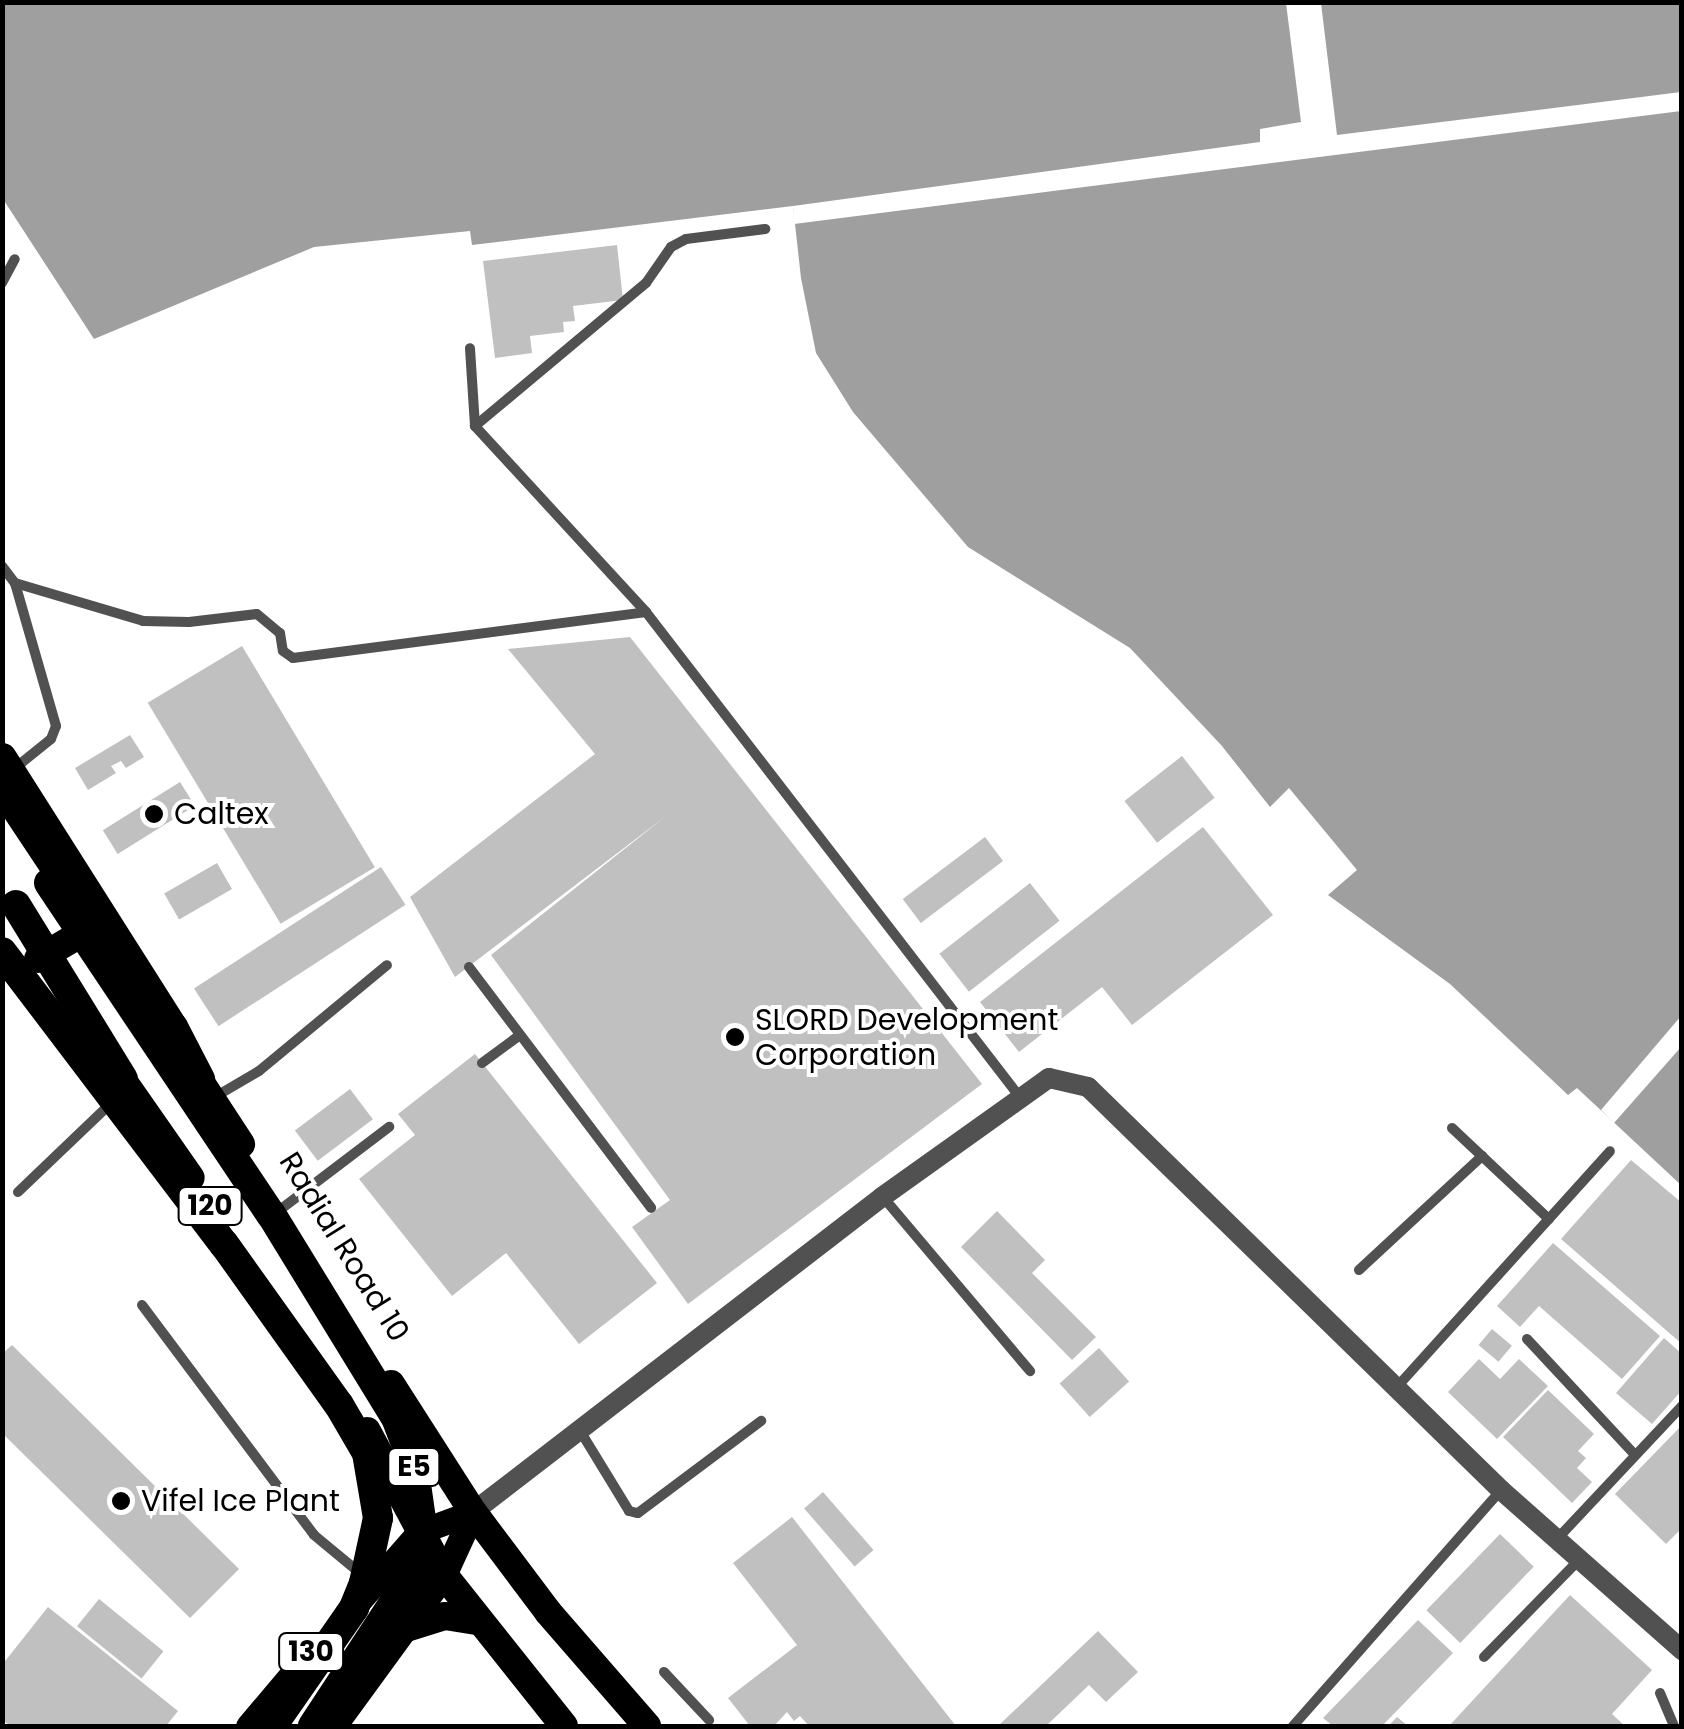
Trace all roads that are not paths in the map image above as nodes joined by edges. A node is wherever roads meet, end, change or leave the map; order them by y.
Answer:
1 (765, 229) dead end
2 (15, 259) dead end
3 (2, 282) edge
4 (470, 348) dead end
5 (476, 426) junction
6 (2, 566) edge
7 (15, 583) junction
8 (646, 612) junction
9 (2, 758) edge
10 (2, 778) edge
11 (2, 789) edge
12 (49, 882) dead end
13 (9, 904) edge
14 (94, 926) junction
15 (2, 943) edge
16 (2, 952) edge
17 (38, 959) junction
18 (387, 964) dead end
19 (469, 967) dead end
20 (520, 1035) junction
21 (482, 1062) dead end
22 (128, 1088) junction
23 (1019, 1096) junction
24 (212, 1099) junction
25 (389, 1127) dead end
26 (1452, 1128) dead end
27 (1610, 1151) dead end
28 (1482, 1156) junction
29 (18, 1192) dead end
30 (882, 1197) junction
31 (651, 1208) dead end
32 (276, 1212) junction
33 (1549, 1219) junction
34 (224, 1244) junction
35 (1359, 1270) dead end
36 (142, 1305) dead end
37 (1527, 1339) dead end
38 (1030, 1371) dead end
39 (1396, 1388) junction
40 (1682, 1406) edge
41 (761, 1421) dead end
42 (579, 1428) junction
43 (379, 1454) junction
44 (1635, 1455) junction
45 (1502, 1490) junction
46 (472, 1512) junction
47 (419, 1532) junction
48 (1557, 1539) junction
49 (1580, 1560) junction
50 (444, 1575) junction
51 (376, 1582) junction
52 (478, 1621) junction
53 (406, 1628) junction
54 (1682, 1650) edge
55 (1484, 1657) dead end
56 (664, 1672) dead end
57 (1660, 1693) dead end
58 (709, 1720) dead end
59 (248, 1726) edge
60 (272, 1726) edge
61 (313, 1726) edge
62 (334, 1726) edge
63 (564, 1726) edge
64 (647, 1726) edge
65 (1293, 1726) edge
66 (1674, 1726) edge

1 - 5 lane
2 - 3 lane
4 - 5 lane
5 - 8 lane
6 - 7 lane
7 - 8 lane
7 - 10 lane
8 - 23 lane
9 - 32 highway
11 - 14 highway, Radial Road 10 / 120
12 - 32 highway
13 - 17 highway, 120
13 - 34 highway
14 - 17 highway
14 - 24 highway, Radial Road 10 / 120
15 - 17 street
16 - 34 highway
17 - 22 highway, 120
18 - 24 lane
19 - 20 lane
20 - 21 lane
20 - 31 lane
22 - 29 lane
22 - 43 highway, 120
23 - 30 street
23 - 39 street
24 - 32 highway, Radial Road 10 / 120
25 - 32 lane
26 - 28 lane
27 - 33 lane
28 - 33 lane
28 - 35 lane
30 - 38 lane
30 - 42 street
32 - 46 highway, Radial Road 10 / 120
32 - 61 highway, E5
33 - 39 lane
34 - 60 highway, E5
36 - 51 lane
37 - 44 lane
39 - 45 street
40 - 44 lane
41 - 42 lane
42 - 46 street
43 - 47 highway, 120
43 - 51 highway
44 - 48 lane
45 - 48 street
45 - 65 lane
46 - 47 main road, 130
46 - 50 main road, 130
46 - 64 highway, Radial Road 10 / 120
47 - 50 highway, 120
47 - 51 main road, 130
48 - 49 street
49 - 54 street
49 - 55 lane
50 - 52 highway, 120
50 - 53 main road, 130
51 - 59 main road, 130
52 - 53 highway
52 - 63 highway, 120
53 - 62 main road, 130
56 - 58 lane
57 - 66 lane

